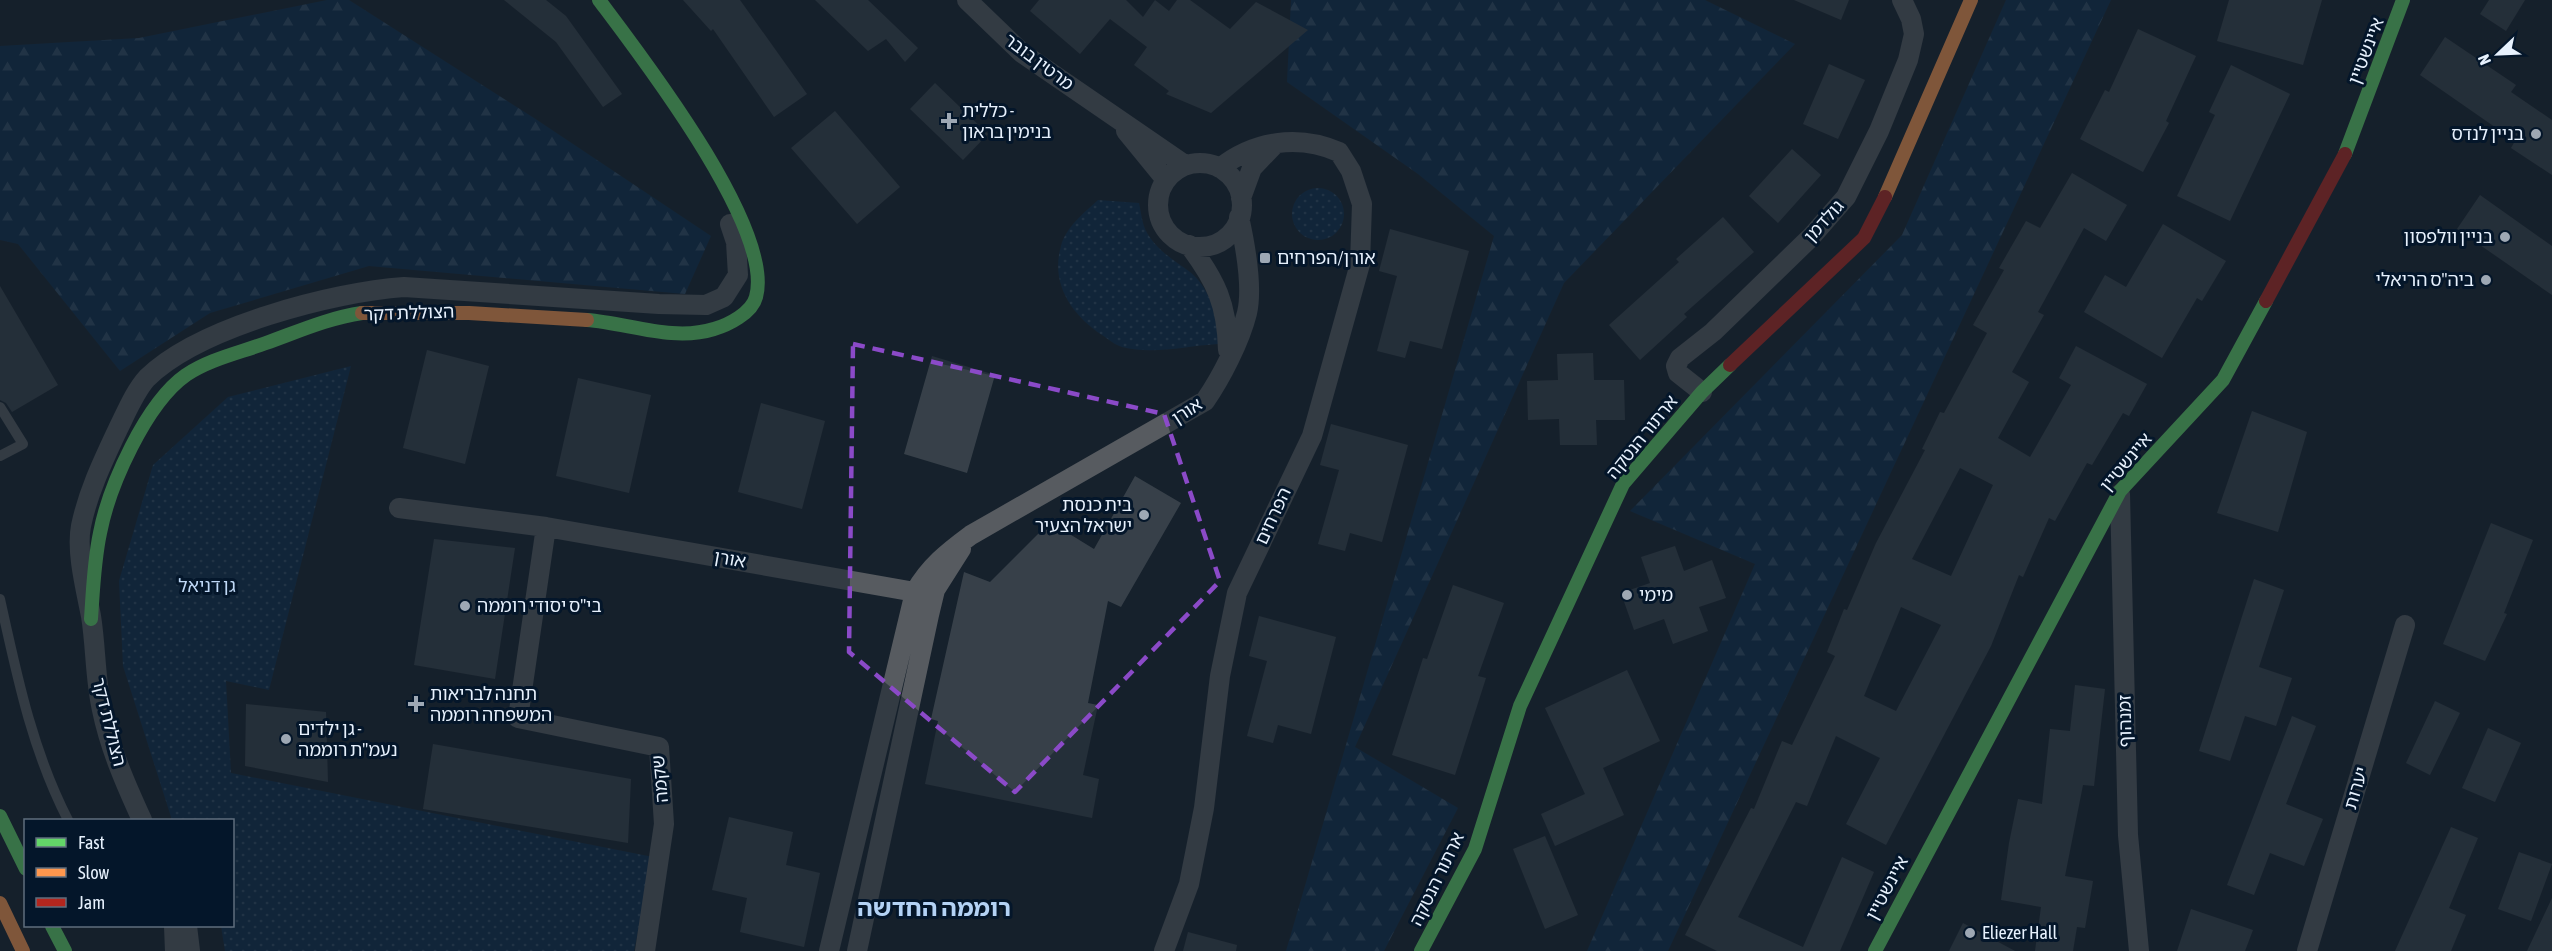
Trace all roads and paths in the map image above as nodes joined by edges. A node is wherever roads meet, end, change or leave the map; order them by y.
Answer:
1 (599, 0) edge
2 (967, 0) edge
3 (1902, 0) edge
4 (1971, 0) edge
5 (2403, 0) edge
6 (1115, 117) junction
7 (1275, 144) junction
8 (1185, 165) junction
9 (712, 167) junction
10 (1220, 168) junction
11 (1166, 180) junction
12 (1240, 208) junction
13 (1189, 245) junction
14 (1228, 358) junction
15 (1702, 392) junction
16 (0, 406) edge
17 (0, 456) edge
18 (2120, 491) junction
19 (399, 508) dead end
20 (546, 527) junction
21 (971, 534) junction
22 (915, 592) junction
23 (0, 599) edge
24 (929, 615) junction
25 (91, 619) junction
26 (2405, 625) dead end
27 (0, 799) edge
28 (1, 816) edge
29 (67, 819) edge
30 (142, 819) edge
31 (24, 865) edge
32 (0, 903) edge
33 (52, 927) edge
34 (174, 927) edge
35 (187, 927) edge
36 (23, 951) edge
37 (64, 951) edge
38 (175, 951) edge
39 (190, 951) edge
40 (645, 951) edge
41 (829, 951) edge
42 (857, 951) edge
43 (1164, 951) edge
44 (1421, 951) edge
45 (1875, 951) edge
46 (2139, 951) edge
47 (2307, 951) edge

1 - 9 street, הצוללת דקר
2 - 6 street, מרטין בובר
3 - 15 street, גולדמן
4 - 15 street, ארתור הנטקה
5 - 18 street, איינשטיין
6 - 8 street, מרטין בובר
6 - 11 street, מרטין בובר
7 - 10 street, הפרחים
7 - 12 street
7 - 43 street, הפרחים
8 - 10 street
8 - 11 street
9 - 25 street, הצוללת דקר
9 - 25 street, הצוללת דקר
10 - 12 street
11 - 13 street
12 - 13 street
12 - 14 street, אורן
13 - 14 street
14 - 21 street, אורן
15 - 44 street, ארתור הנטקה
16 - 17 lane
18 - 45 street, איינשטיין
18 - 46 street, זמנהוף
19 - 20 street, אורן
20 - 22 street, אורן
20 - 40 street, שקמה
21 - 22 street, אורן
21 - 24 street, אורן
22 - 24 street
22 - 41 street, אורן
23 - 29 lane
24 - 42 street, אורן
25 - 30 street, הצוללת דקר
26 - 47 street, יערות
27 - 28 lane
28 - 31 street
32 - 36 street
33 - 37 street
34 - 38 street
35 - 39 street

